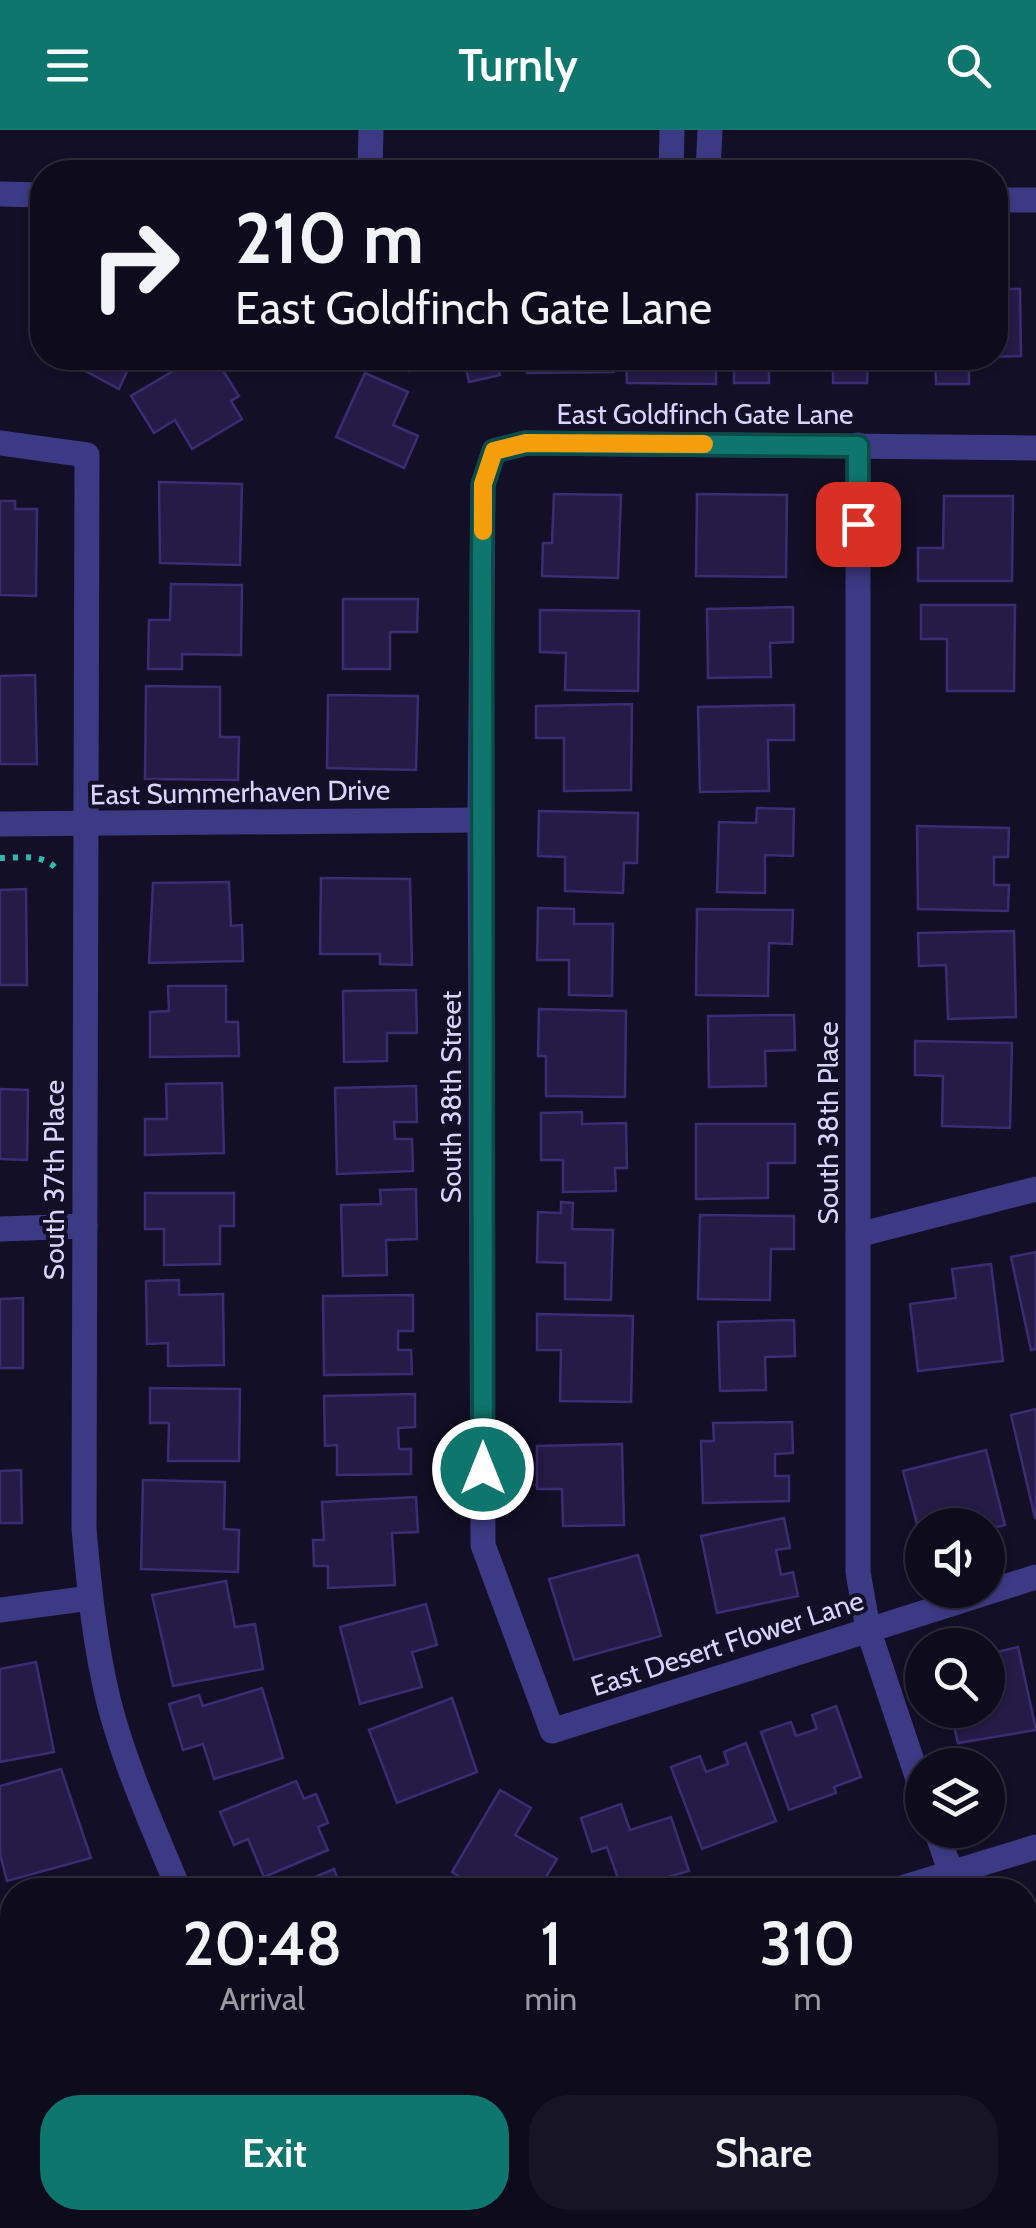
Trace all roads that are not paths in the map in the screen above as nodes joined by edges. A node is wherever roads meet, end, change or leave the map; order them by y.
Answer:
1 (371, 130) edge
2 (672, 130) edge
3 (710, 130) edge
4 (370, 160) edge
5 (671, 160) edge
6 (709, 160) edge
7 (0, 194) edge
8 (30, 195) edge
9 (1008, 200) edge
10 (1036, 200) edge
11 (0, 443) edge
12 (858, 446) junction
13 (1036, 448) edge
14 (494, 451) joint
15 (480, 820) junction
16 (0, 824) edge
17 (82, 824) junction
18 (1036, 1189) edge
19 (85, 1226) junction
20 (0, 1229) edge
21 (858, 1234) junction
22 (1036, 1577) edge
23 (90, 1598) junction
24 (0, 1610) edge
25 (868, 1629) junction
26 (552, 1731) joint
27 (908, 1748) edge
28 (1036, 1846) edge
29 (942, 1848) edge
30 (174, 1878) edge
31 (953, 1878) edge
32 (959, 1878) edge

1 - 4 street
2 - 5 street
3 - 6 street
7 - 8 street
9 - 10 street
11 - 17 street, South 37th Place
12 - 13 street, East Goldfinch Gate Lane
12 - 14 street, East Goldfinch Gate Lane
12 - 21 street, South 38th Place
14 - 15 street, South 38th Street
15 - 17 street, East Summerhaven Drive
15 - 26 street, South 38th Street
16 - 17 street, East Summerhaven Drive
17 - 19 street, South 37th Place
18 - 21 street
19 - 20 street
19 - 23 street, South 37th Place
21 - 25 street, South 38th Place
22 - 25 street, East Desert Flower Lane
23 - 24 street
23 - 30 street, South 37th Place
25 - 26 street, East Desert Flower Lane
25 - 27 street, South 38th Place
28 - 32 street
29 - 31 street

